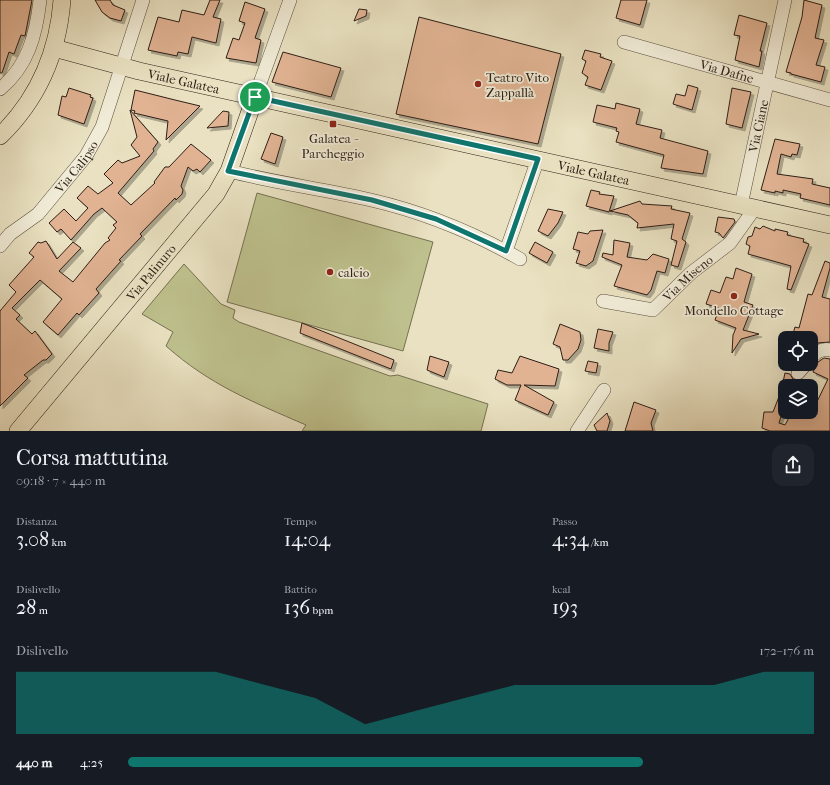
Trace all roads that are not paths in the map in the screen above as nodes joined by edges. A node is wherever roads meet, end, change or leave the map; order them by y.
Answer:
1 (40, 0) edge
2 (62, 0) edge
3 (143, 0) edge
4 (290, 0) edge
5 (785, 0) edge
6 (624, 42) dead end
7 (29, 52) junction
8 (53, 53) junction
9 (121, 67) junction
10 (768, 82) junction
11 (0, 89) edge
12 (255, 97) junction
13 (830, 100) edge
14 (0, 136) edge
15 (538, 159) junction
16 (228, 171) junction
17 (748, 206) junction
18 (830, 225) edge
19 (0, 246) edge
20 (506, 251) junction
21 (520, 259) dead end
22 (603, 301) dead end
23 (830, 350) edge
24 (818, 352) edge
25 (604, 390) dead end
26 (18, 431) edge
27 (577, 431) edge

1 - 7 street
2 - 8 main road
3 - 9 street, Via Calipso
4 - 12 street
5 - 10 street, Via Ciane
6 - 10 street, Via Dafne
7 - 8 street
7 - 11 street
8 - 9 main road, Viale Galatea
8 - 14 main road
9 - 12 main road, Viale Galatea
9 - 19 street, Via Calipso
10 - 13 street, Via Dafne
10 - 17 street, Via Ciane
12 - 15 main road, Viale Galatea
12 - 16 main road, Via Palinuro
15 - 17 main road, Viale Galatea
15 - 20 street
16 - 20 street
16 - 26 main road, Via Palinuro
17 - 18 main road, Viale Galatea
17 - 22 street, Via Miseno
20 - 21 street
23 - 24 street
25 - 27 street

